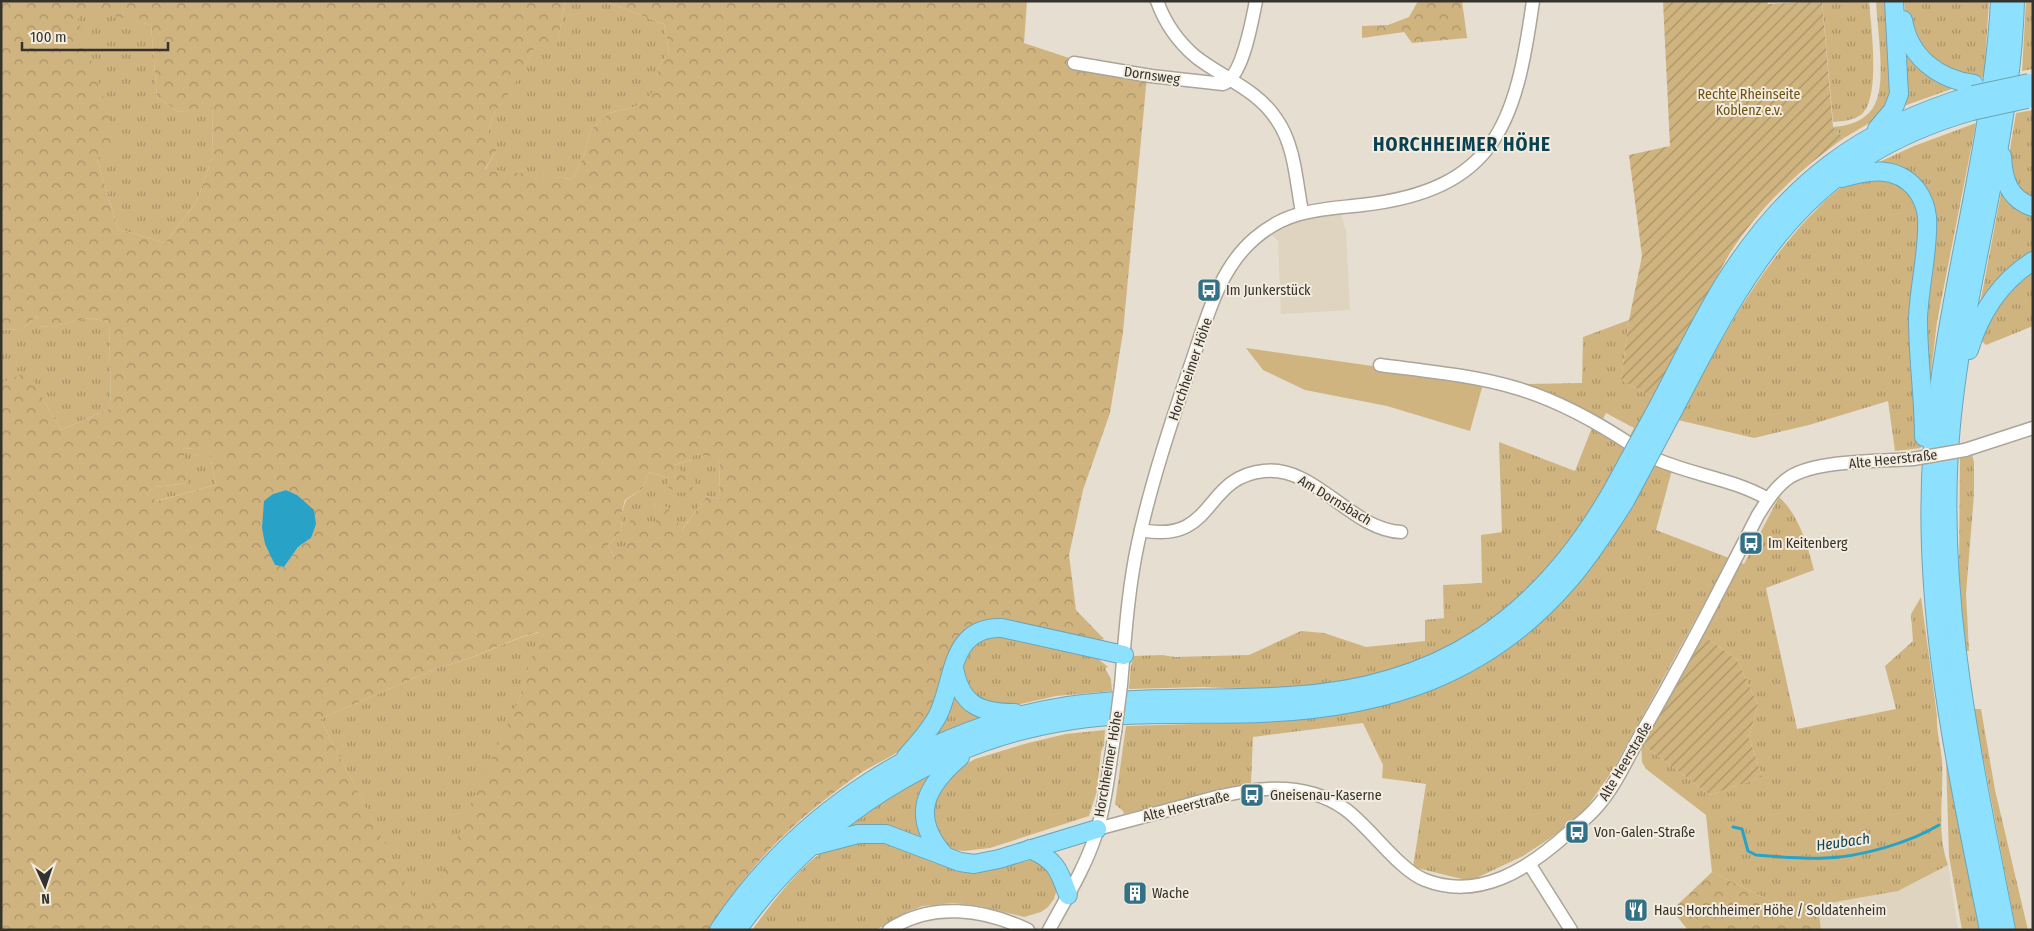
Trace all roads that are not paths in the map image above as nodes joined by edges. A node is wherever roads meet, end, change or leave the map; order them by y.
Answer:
1 (1157, 1) edge
2 (1256, 1) edge
3 (1533, 1) edge
4 (1894, 1) edge
5 (1902, 1) edge
6 (2000, 1) edge
7 (2015, 1) edge
8 (2022, 1) edge
9 (2013, 56) junction
10 (1074, 63) dead end
11 (1230, 78) junction
12 (2030, 91) edge
13 (1973, 97) junction
14 (2002, 135) junction
15 (1870, 136) junction
16 (1830, 182) junction
17 (2033, 207) edge
18 (1302, 212) junction
19 (2033, 261) edge
20 (1380, 365) dead end
21 (1953, 405) junction
22 (1666, 407) junction
23 (2033, 428) edge
24 (1630, 444) dead end
25 (1656, 459) dead end
26 (1618, 497) junction
27 (1930, 497) junction
28 (1768, 498) junction
29 (1141, 530) junction
30 (1401, 532) dead end
31 (1124, 656) junction
32 (954, 668) junction
33 (1030, 713) junction
34 (974, 746) junction
35 (900, 763) junction
36 (1097, 829) junction
37 (809, 847) junction
38 (1030, 849) junction
39 (944, 856) junction
40 (1530, 865) junction
41 (1068, 895) junction
42 (719, 930) edge
43 (737, 930) edge
44 (889, 930) edge
45 (1028, 930) edge
46 (1049, 930) edge
47 (1571, 930) edge
48 (1989, 930) edge
49 (2006, 930) edge

1 - 11 street
2 - 11 street
3 - 18 street, Horchheimer Höhe
4 - 15 highway
5 - 13 highway
6 - 27 highway
7 - 9 highway
8 - 9 highway
9 - 14 highway
10 - 11 street, Dornsweg
11 - 18 street
12 - 13 highway, bridge
12 - 13 highway, bridge
13 - 15 highway
13 - 16 highway
14 - 17 highway
14 - 21 highway
15 - 22 highway
16 - 22 highway
16 - 27 highway
18 - 29 street, Horchheimer Höhe
19 - 21 highway
20 - 24 street
21 - 49 highway
22 - 26 highway, bridge
23 - 28 street, Alte Heerstraße, bridge
25 - 28 street
26 - 33 highway
26 - 34 highway
27 - 48 highway
28 - 40 street, Alte Heerstraße
29 - 30 street, Am Dornsbach
29 - 31 street, Horchheimer Höhe
31 - 32 highway
31 - 36 street, Horchheimer Höhe, bridge
32 - 33 highway
32 - 35 highway
33 - 35 highway
34 - 37 highway
34 - 39 highway
35 - 42 highway
36 - 38 highway
36 - 40 street, Alte Heerstraße
36 - 41 street
37 - 39 highway
37 - 43 highway
38 - 39 highway
38 - 41 highway
40 - 47 street
41 - 46 street
44 - 45 street

